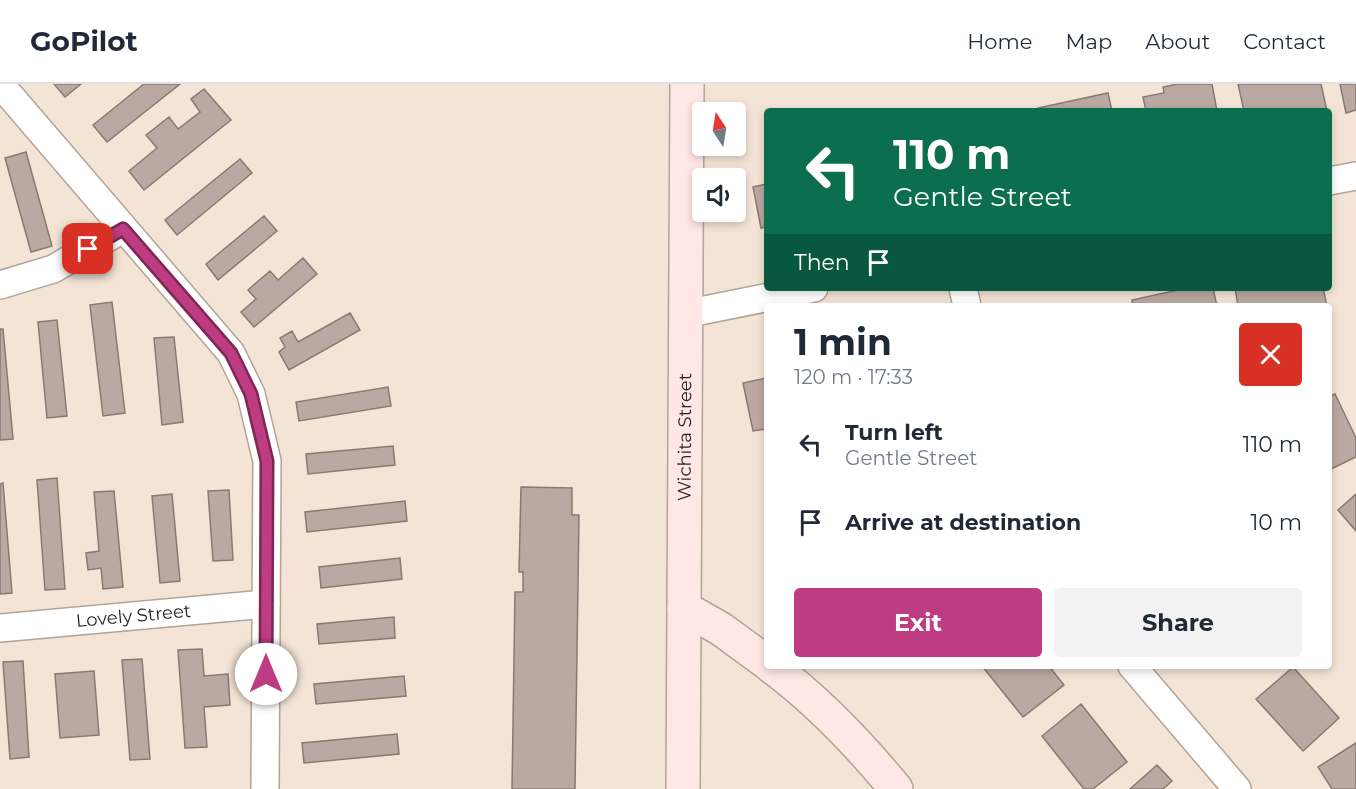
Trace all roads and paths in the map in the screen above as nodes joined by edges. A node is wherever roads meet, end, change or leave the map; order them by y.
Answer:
1 (0, 84) edge
2 (687, 84) edge
3 (1356, 176) edge
4 (1332, 180) edge
5 (123, 229) junction
6 (0, 285) edge
7 (799, 291) edge
8 (685, 314) junction
9 (266, 604) junction
10 (684, 608) junction
11 (0, 628) edge
12 (764, 661) edge
13 (775, 669) edge
14 (1135, 669) edge
15 (264, 789) edge
16 (683, 789) edge
17 (896, 789) edge
18 (1237, 789) edge

1 - 5 street
2 - 8 main road, Wichita Street
3 - 4 street
5 - 6 street
5 - 9 street
7 - 8 street
8 - 10 main road, Wichita Street
9 - 11 street, Lovely Street
9 - 15 street
10 - 12 main road
10 - 16 main road, Wichita Street
13 - 17 main road
14 - 18 street

